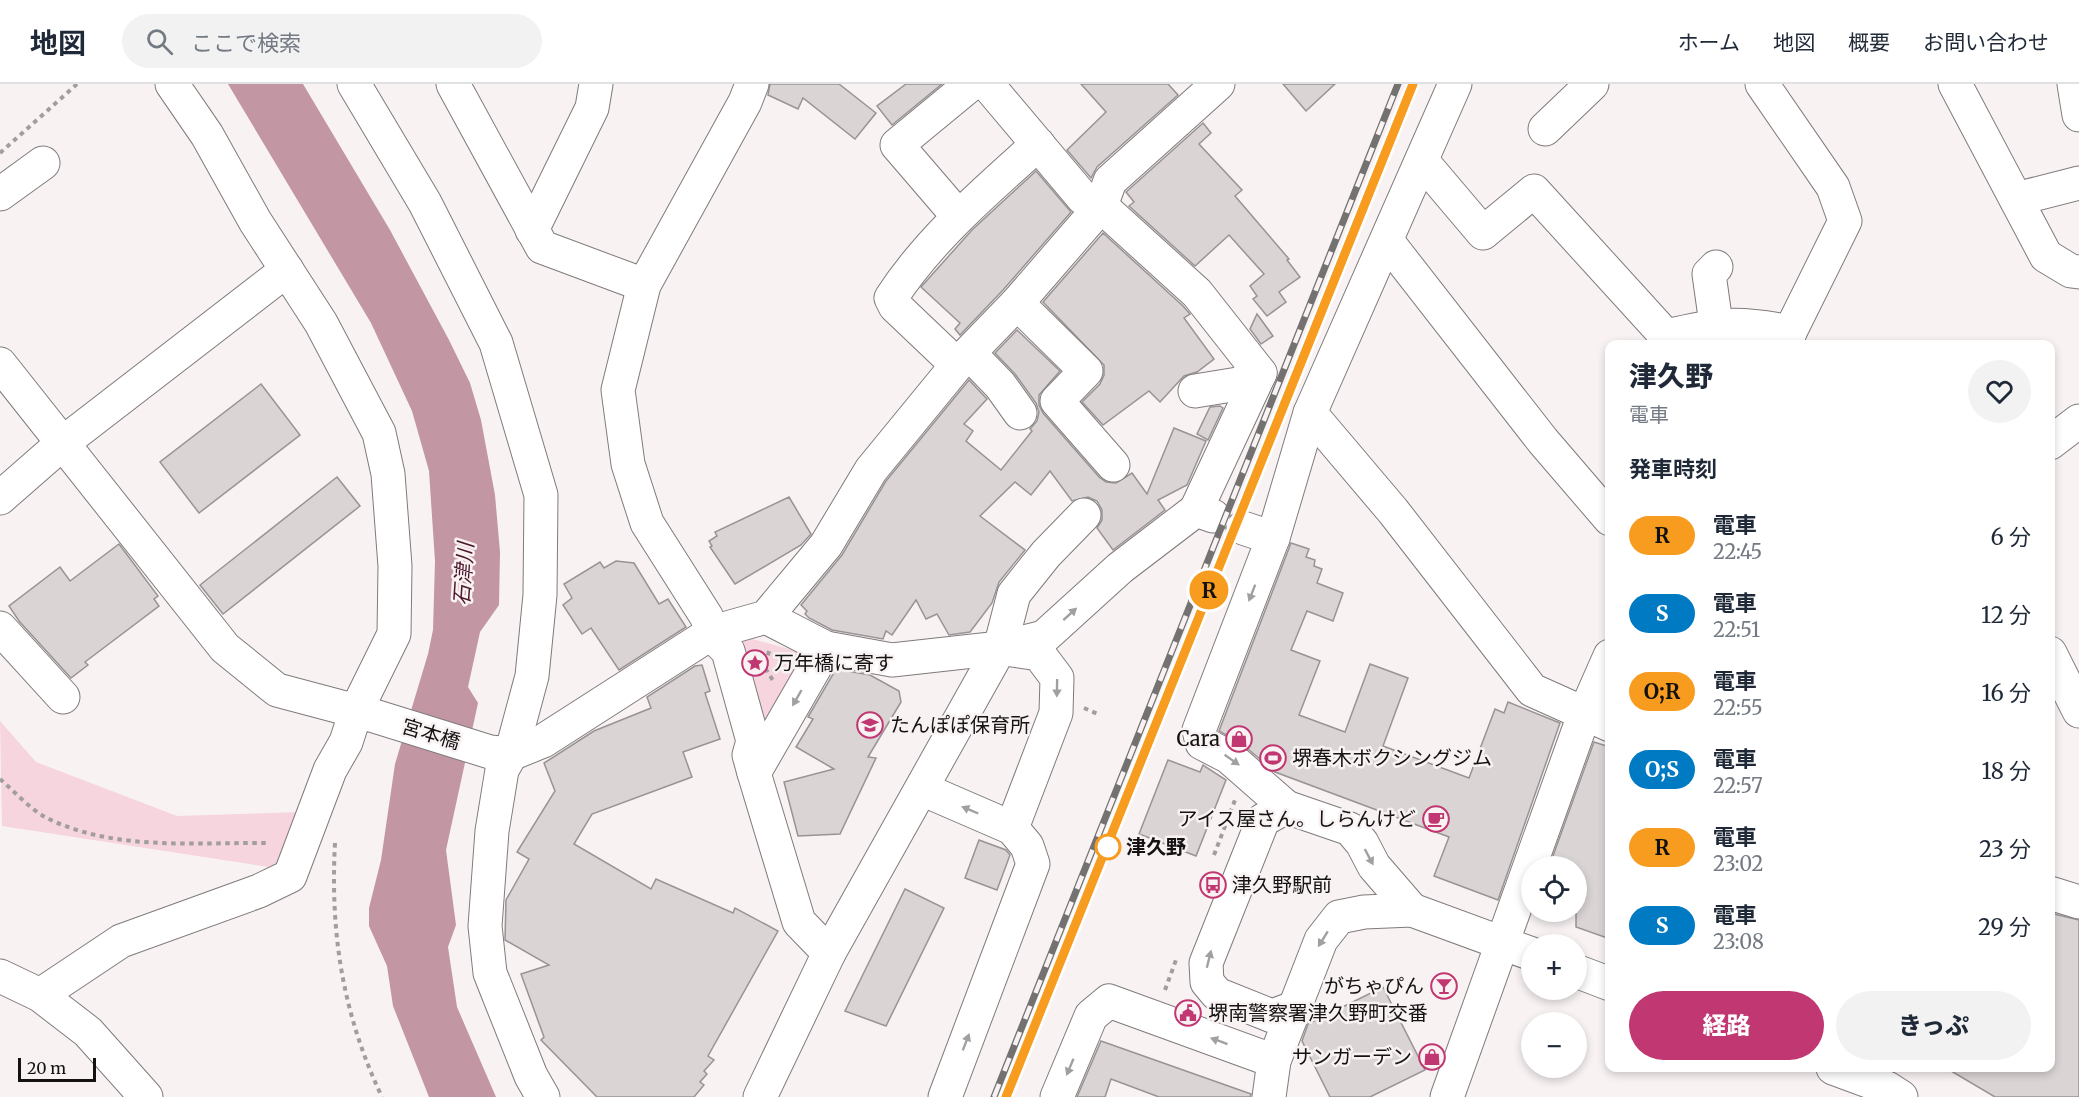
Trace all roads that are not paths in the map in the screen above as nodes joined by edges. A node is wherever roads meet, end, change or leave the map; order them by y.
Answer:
1 (172, 84) edge
2 (354, 84) edge
3 (453, 84) edge
4 (597, 84) edge
5 (752, 84) edge
6 (971, 84) edge
7 (987, 84) edge
8 (1455, 84) edge
9 (1592, 84) edge
10 (1762, 84) edge
11 (1955, 84) edge
12 (2074, 84) edge
13 (1200, 90) edge
14 (2079, 115) edge
15 (1545, 129) dead end
16 (1038, 144) junction
17 (1422, 161) junction
18 (43, 163) dead end
19 (2079, 183) edge
20 (0, 194) edge
21 (2016, 199) junction
22 (1101, 206) junction
23 (958, 216) junction
24 (532, 230) junction
25 (1386, 241) junction
26 (1716, 267) dead end
27 (287, 270) junction
28 (2076, 276) edge
29 (644, 285) junction
30 (1017, 303) junction
31 (1716, 324) junction
32 (1788, 338) edge
33 (963, 359) junction
34 (0, 364) edge
35 (1260, 373) junction
36 (1195, 391) dead end
37 (1020, 413) dead end
38 (1310, 413) junction
39 (2079, 421) edge
40 (2055, 439) edge
41 (64, 442) junction
42 (1113, 465) dead end
43 (0, 498) edge
44 (1605, 513) edge
45 (1084, 515) dead end
46 (1217, 518) junction
47 (1273, 538) junction
48 (774, 621) junction
49 (0, 628) edge
50 (720, 641) junction
51 (826, 648) junction
52 (1000, 648) junction
53 (2055, 663) edge
54 (1605, 681) edge
55 (63, 697) dead end
56 (2079, 711) edge
57 (364, 713) junction
58 (1597, 720) edge
59 (501, 753) junction
60 (752, 756) junction
61 (922, 789) junction
62 (1286, 807) junction
63 (1012, 828) junction
64 (2055, 895) edge
65 (2079, 902) edge
66 (1412, 910) junction
67 (1518, 949) edge
68 (830, 953) junction
69 (1587, 975) edge
70 (2, 981) edge
71 (1605, 982) edge
72 (40, 995) junction
73 (1294, 1008) junction
74 (1274, 1061) junction
75 (1845, 1072) edge
76 (1892, 1088) edge
77 (146, 1097) edge
78 (543, 1097) edge
79 (760, 1097) edge
80 (945, 1097) edge
81 (1057, 1097) edge
82 (1269, 1097) edge
83 (1447, 1097) edge

1 - 27 street
2 - 59 street
3 - 24 street
4 - 24 street
5 - 29 street
6 - 23 street
7 - 16 street
8 - 17 street
9 - 15 street
10 - 32 street
11 - 21 street
12 - 14 street
13 - 22 street
16 - 22 street
16 - 23 street
17 - 25 street
17 - 31 street
18 - 20 street
19 - 21 street
21 - 28 street
22 - 30 street
22 - 35 street
23 - 33 street
24 - 29 street
25 - 38 street
25 - 44 street
26 - 31 street
27 - 41 street
27 - 57 street
29 - 50 street
30 - 33 street
30 - 42 street
31 - 32 street
33 - 37 street
33 - 48 street
34 - 41 street, 宮本橋
35 - 36 street
35 - 46 street
38 - 47 street
38 - 58 street
39 - 40 street
41 - 43 street
41 - 57 street, 宮本橋
45 - 52 street
46 - 47 street
52 -> 46 street
47 -> 62 street
48 - 50 street
48 - 51 street
49 - 55 street
50 - 59 street
50 - 60 street
51 - 52 street
51 -> 60 street
52 - 61 street
52 -> 63 street
53 - 56 street
54 - 58 street
57 - 59 street, 宮本橋
57 - 72 street
58 - 67 street
59 - 78 street
60 - 68 street
63 -> 61 street
61 - 68 street
62 -> 66 street
73 -> 62 street
80 -> 63 street
64 - 65 street
66 - 67 street
66 -> 73 street
67 - 83 street
68 - 79 street
69 - 71 street
70 - 72 street
72 - 77 street
73 - 74 street
74 -> 81 street
74 - 82 street
75 - 76 street

